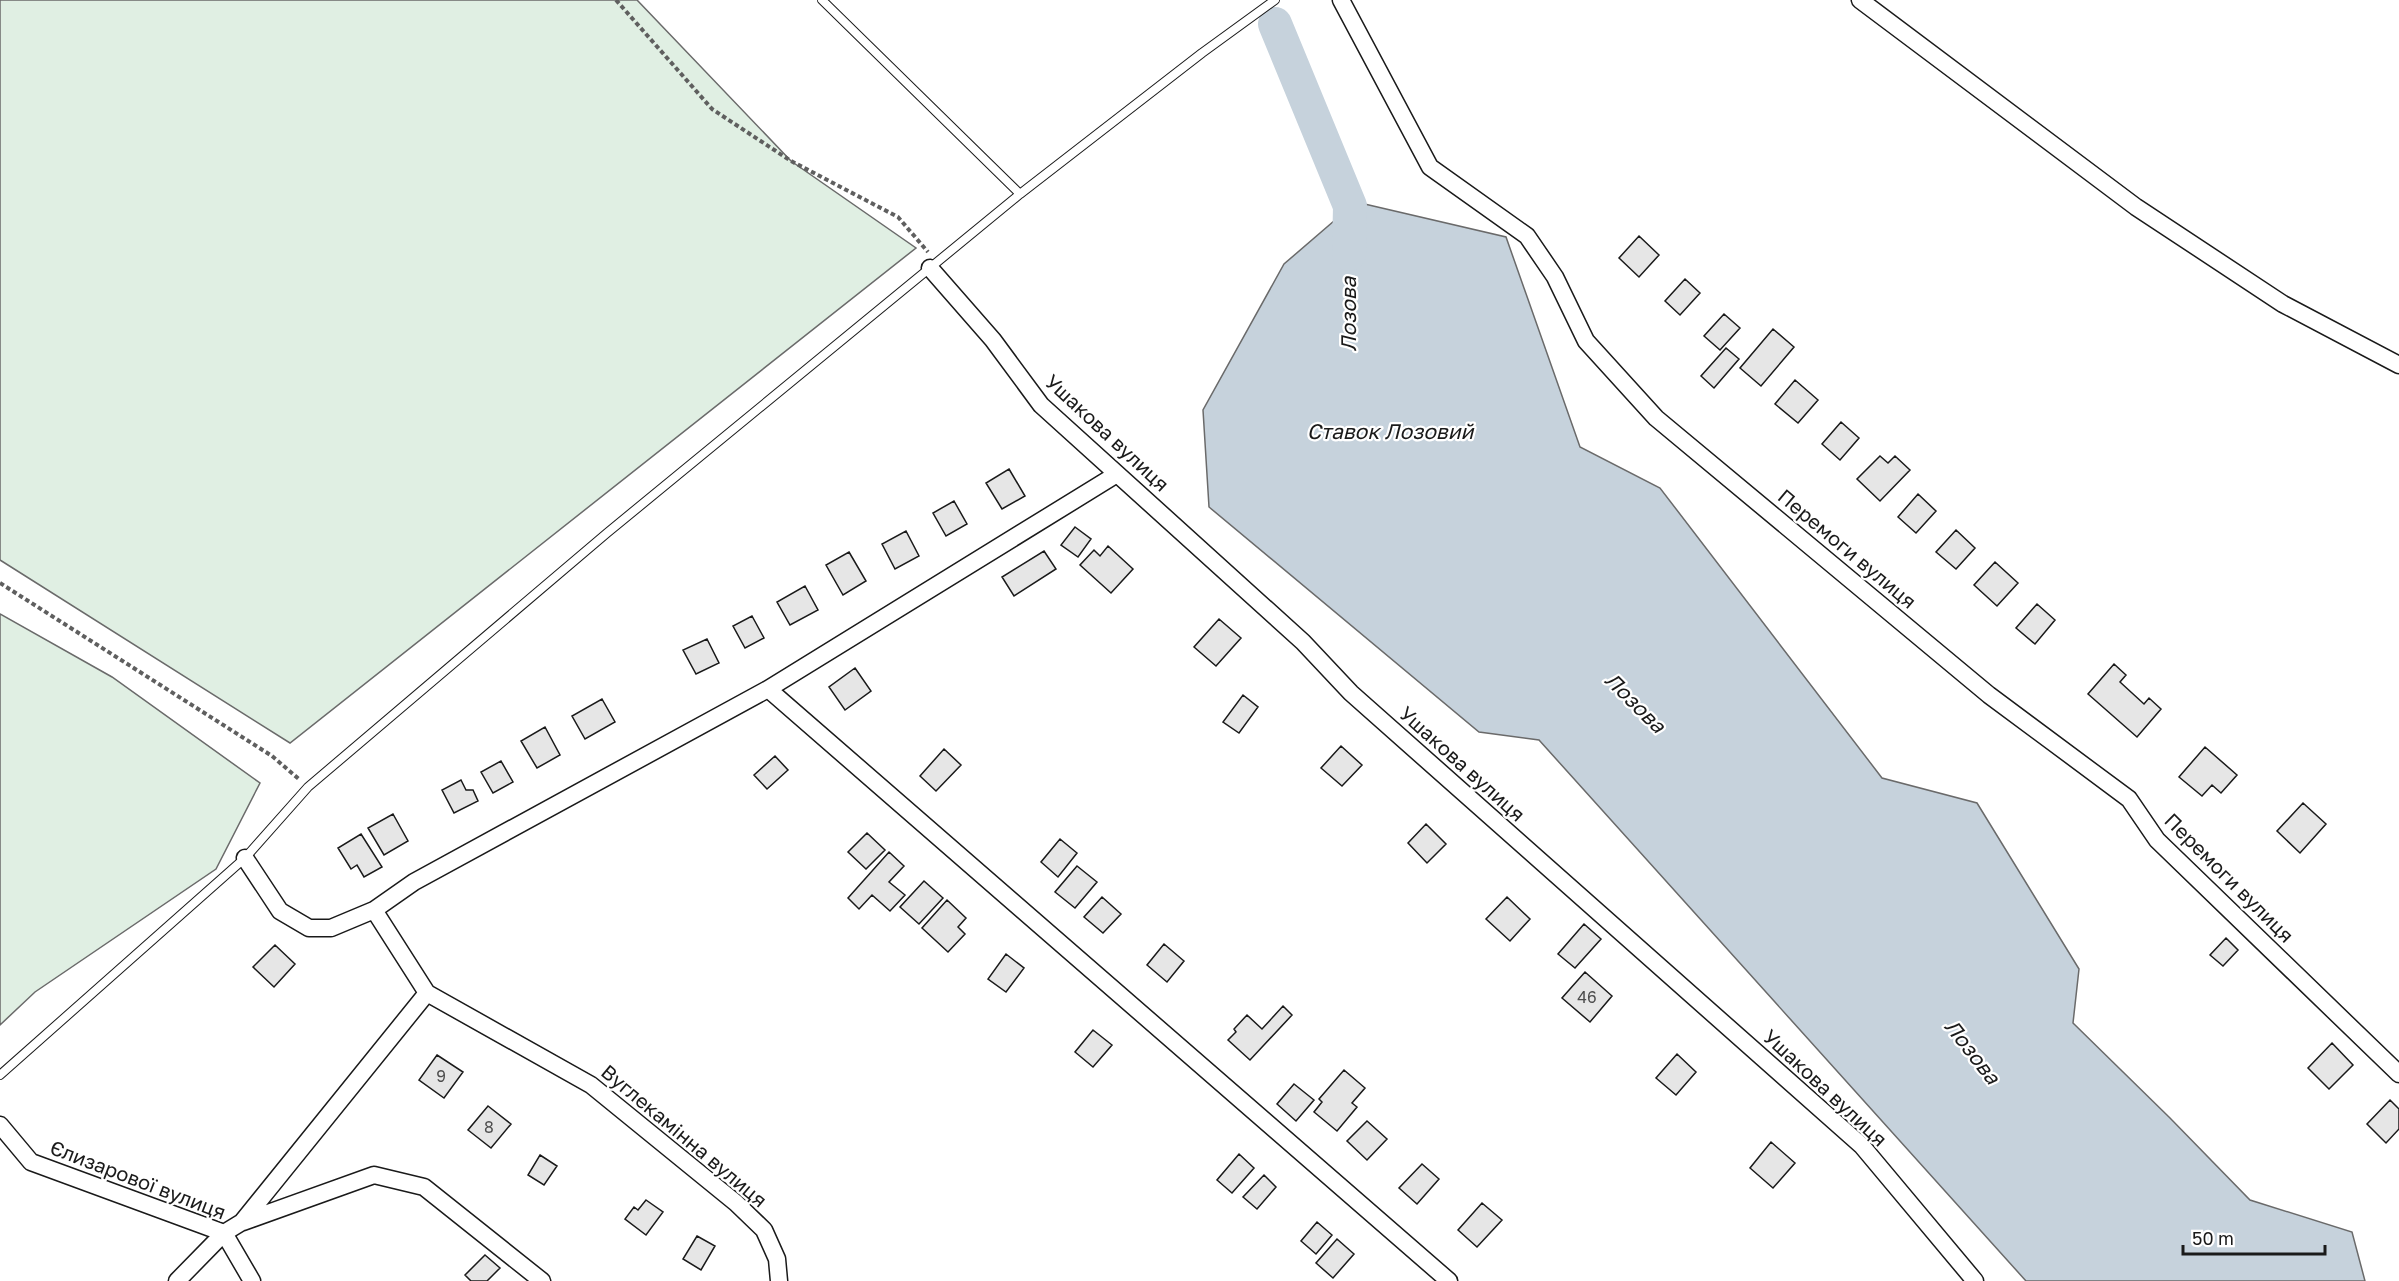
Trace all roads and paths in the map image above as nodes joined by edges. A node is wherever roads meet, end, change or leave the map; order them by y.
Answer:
1 (616, 0) edge
2 (822, 0) edge
3 (1275, 0) edge
4 (1341, 0) edge
5 (1860, 0) edge
6 (1020, 194) junction
7 (934, 266) junction
8 (2399, 365) edge
9 (1117, 474) junction
10 (0, 583) edge
11 (768, 689) junction
12 (308, 787) junction
13 (245, 858) junction
14 (374, 910) junction
15 (427, 993) junction
16 (2399, 1074) edge
17 (0, 1075) edge
18 (0, 1125) edge
19 (242, 1222) junction
20 (224, 1233) junction
21 (177, 1281) edge
22 (252, 1281) edge
23 (542, 1281) edge
24 (779, 1281) edge
25 (1449, 1281) edge
26 (1976, 1281) edge

1 - 7 path
2 - 6 lane
3 - 6 lane
4 - 16 street, Перемоги вулиця
5 - 8 street
6 - 7 lane
7 - 9 street, Ушакова вулиця
7 - 12 lane
9 - 11 street
9 - 26 street, Ушакова вулиця
10 - 12 path
11 - 14 street
11 - 25 street
12 - 13 lane
13 - 14 street
13 - 17 lane
14 - 15 street, Вуглекамінна вулиця
15 - 19 street
15 - 24 street, Вуглекамінна вулиця
18 - 20 street, Єлизарової вулиця
19 - 20 street
19 - 23 street
20 - 21 street
20 - 22 street, Єлизарової вулиця

